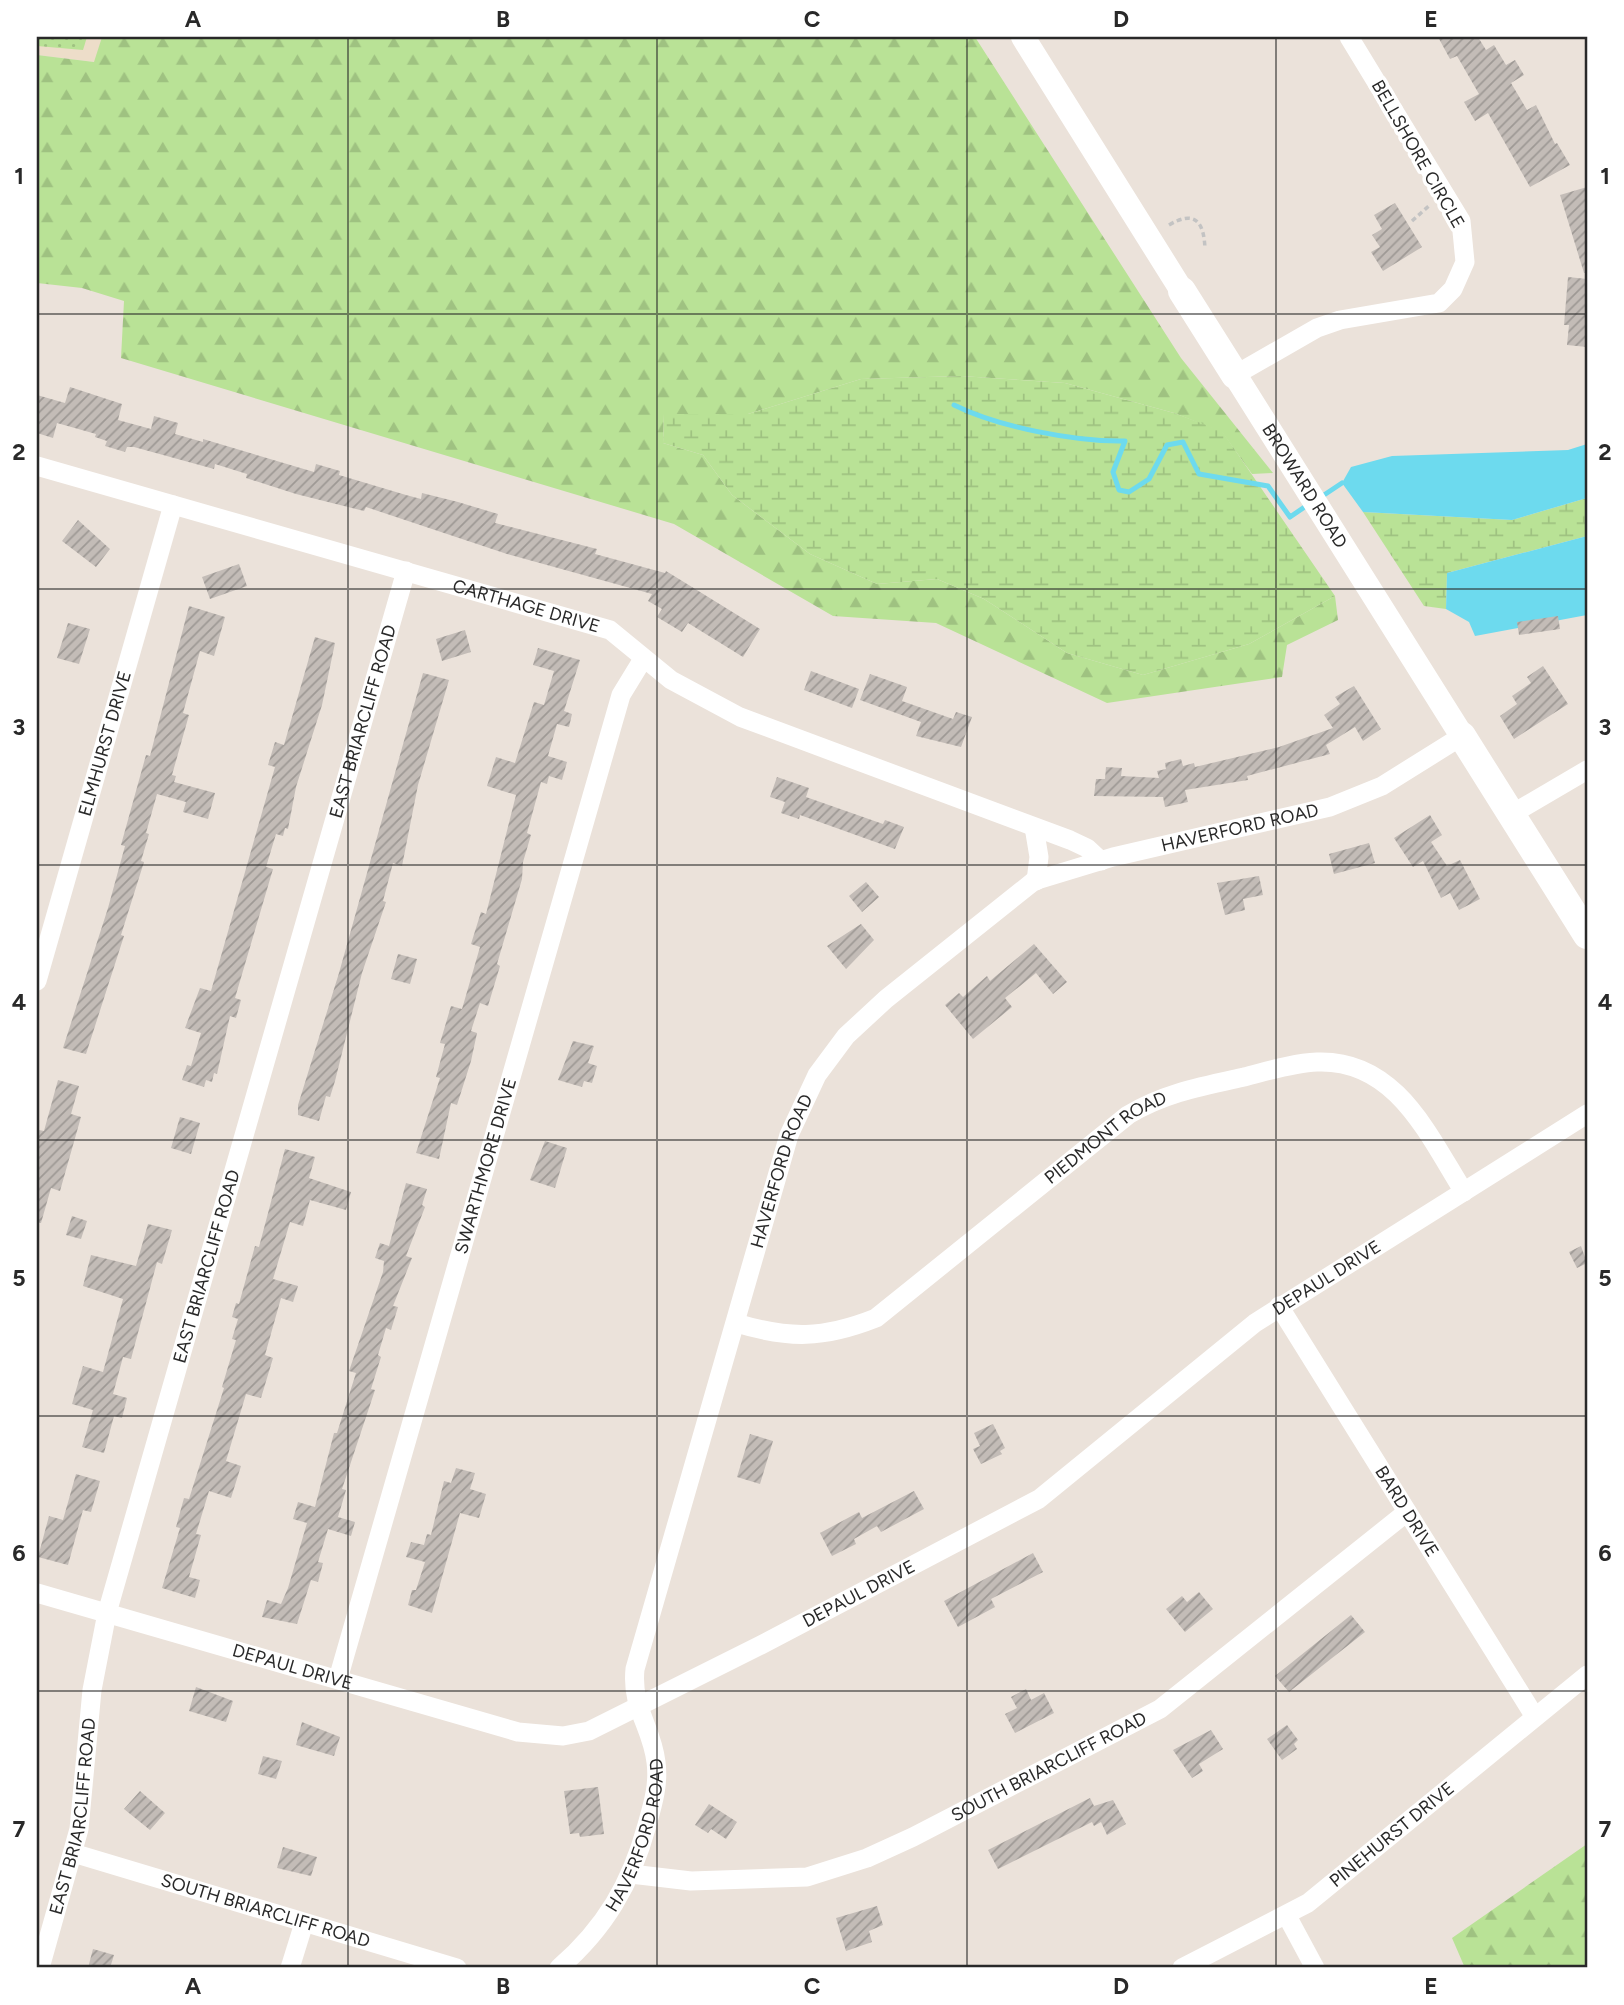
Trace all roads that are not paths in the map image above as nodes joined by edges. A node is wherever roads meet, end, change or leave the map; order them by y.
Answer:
1 (1023, 37) edge
2 (1349, 37) edge
3 (1182, 290) joint
4 (1236, 376) junction
5 (37, 466) edge
6 (173, 505) junction
7 (405, 571) junction
8 (643, 659) junction
9 (1462, 736) junction
10 (1587, 770) edge
11 (1512, 814) junction
12 (1034, 827) junction
13 (1101, 861) junction
14 (1036, 881) junction
15 (1587, 935) edge
16 (37, 981) edge
17 (1587, 1114) edge
18 (1464, 1192) junction
19 (1279, 1306) junction
20 (736, 1323) junction
21 (1407, 1512) junction
22 (37, 1593) edge
23 (107, 1612) junction
24 (1587, 1675) edge
25 (338, 1679) junction
26 (639, 1707) junction
27 (1535, 1717) junction
28 (74, 1853) junction
29 (631, 1874) junction
30 (1287, 1916) junction
31 (304, 1923) junction
32 (40, 1968) edge
33 (290, 1968) edge
34 (457, 1968) edge
35 (559, 1968) edge
36 (1182, 1968) edge
37 (1315, 1968) edge

1 - 3 street, BROWARD ROAD
2 - 4 street, BELLSHORE CIRCLE
3 - 4 main road, BROWARD ROAD
4 - 9 street, BROWARD ROAD
5 - 6 street, CARTHAGE DRIVE
6 - 7 street, CARTHAGE DRIVE
6 - 16 street, ELMHURST DRIVE
7 - 8 street, CARTHAGE DRIVE
7 - 23 street, EAST BRIARCLIFF ROAD
8 - 12 street, CARTHAGE DRIVE
8 - 25 street, SWARTHMORE DRIVE
9 - 11 main road, BROWARD ROAD
9 - 13 street, HAVERFORD ROAD
10 - 11 street
11 - 15 main road, BROWARD ROAD
12 - 13 street, CARTHAGE DRIVE
12 - 14 street
13 - 14 street, HAVERFORD ROAD
14 - 20 street, HAVERFORD ROAD
17 - 18 street, DEPAUL DRIVE
18 - 19 street, DEPAUL DRIVE
18 - 20 street, PIEDMONT ROAD
19 - 21 street, BARD DRIVE
19 - 26 street, DEPAUL DRIVE
20 - 26 street, HAVERFORD ROAD
21 - 27 street, BARD DRIVE
21 - 29 street, SOUTH BRIARCLIFF ROAD
22 - 23 street, DEPAUL DRIVE
23 - 25 street, DEPAUL DRIVE
23 - 28 street, EAST BRIARCLIFF ROAD
24 - 27 street, PINEHURST DRIVE
25 - 26 street, DEPAUL DRIVE
26 - 29 street, HAVERFORD ROAD
27 - 30 street, PINEHURST DRIVE
28 - 31 street, SOUTH BRIARCLIFF ROAD
28 - 32 street, EAST BRIARCLIFF ROAD
29 - 35 street, HAVERFORD ROAD
30 - 36 street, PINEHURST DRIVE
30 - 37 street
31 - 33 street
31 - 34 street, SOUTH BRIARCLIFF ROAD

